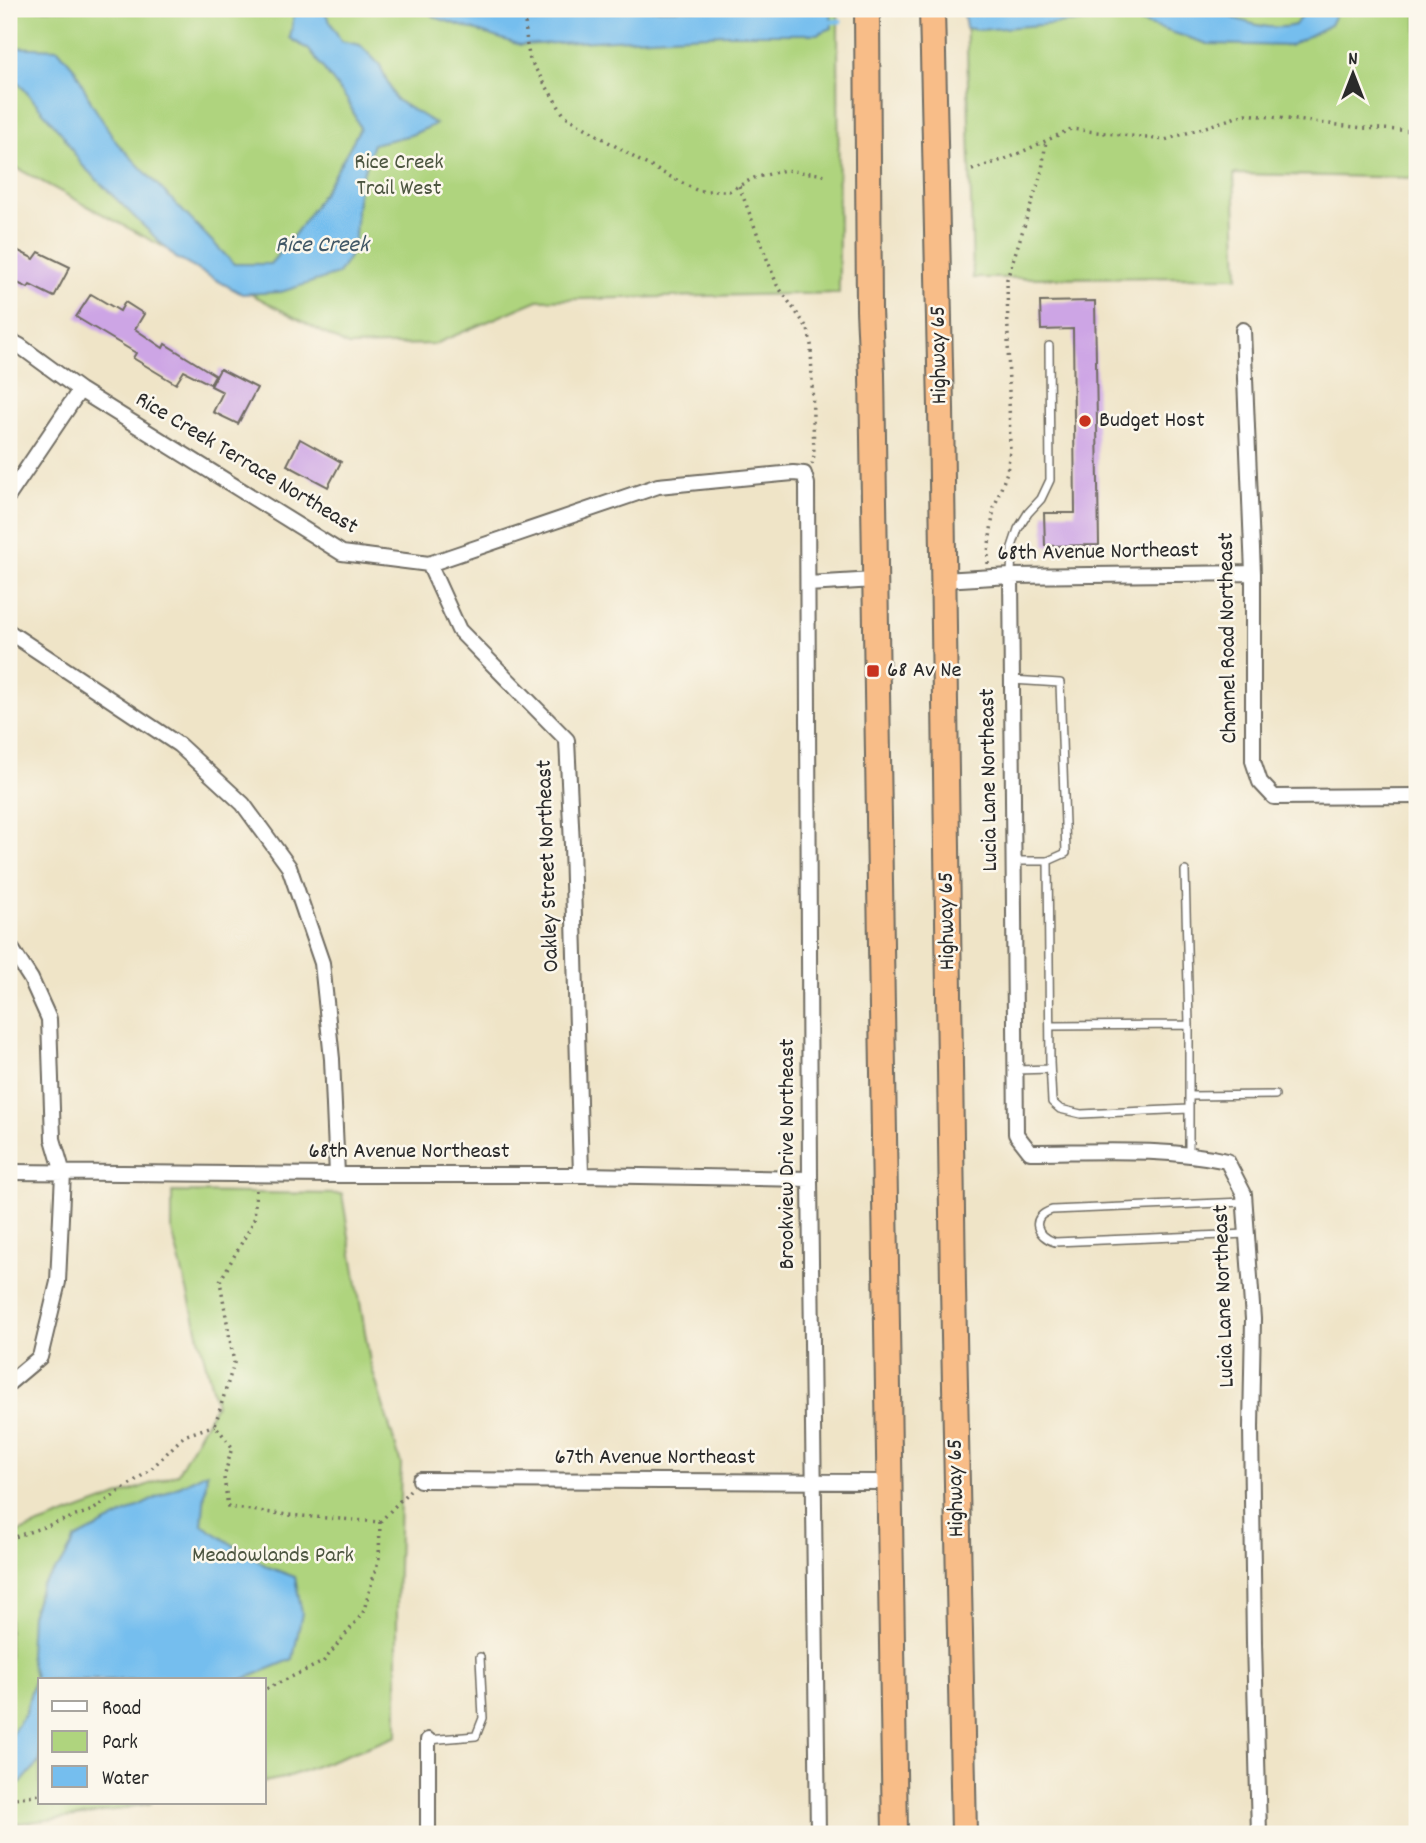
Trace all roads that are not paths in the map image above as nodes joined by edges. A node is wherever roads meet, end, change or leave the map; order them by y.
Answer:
1 (867, 9) edge
2 (932, 9) edge
3 (1243, 330) dead end
4 (9, 340) edge
5 (1049, 346) dead end
6 (80, 390) junction
7 (804, 474) joint
8 (9, 495) edge
9 (429, 564) junction
10 (1253, 573) junction
11 (1010, 576) junction
12 (943, 579) junction
13 (874, 580) junction
14 (808, 584) junction
15 (9, 632) edge
16 (1012, 680) junction
17 (1417, 796) edge
18 (1013, 862) junction
19 (1048, 862) junction
20 (1185, 870) dead end
21 (9, 945) edge
22 (1189, 1025) junction
23 (1049, 1026) junction
24 (1050, 1069) junction
25 (1015, 1070) junction
26 (1275, 1095) dead end
27 (1189, 1096) junction
28 (1189, 1109) junction
29 (1189, 1154) junction
30 (9, 1172) edge
31 (63, 1173) junction
32 (337, 1175) junction
33 (581, 1175) junction
34 (810, 1179) junction
35 (1245, 1202) junction
36 (1247, 1234) junction
37 (9, 1383) edge
38 (420, 1480) road end
39 (813, 1481) junction
40 (889, 1482) junction
41 (480, 1657) dead end
42 (428, 1740) joint
43 (428, 1834) edge
44 (818, 1834) edge
45 (895, 1834) edge
46 (964, 1834) edge
47 (1259, 1834) edge

1 - 13 highway
2 - 12 highway, Highway 65
3 - 10 street, Channel Road Northeast
4 - 6 street, Rice Creek Terrace Northeast
5 - 11 lane
6 - 8 street
6 - 9 street, Rice Creek Terrace Northeast
7 - 9 street, Rice Creek Terrace Northeast
7 - 14 street, Brookview Drive Northeast
9 - 33 street, Oakley Street Northeast
10 - 11 street, 68th Avenue Northeast
10 - 17 street, Channel Road Northeast
11 - 12 street, 68th Avenue Northeast
11 - 16 street, Lucia Lane Northeast
12 - 46 highway, Highway 65
13 - 14 street
13 - 40 highway
14 - 34 street, Brookview Drive Northeast
15 - 32 street
16 - 18 street, Lucia Lane Northeast
16 - 19 lane
18 - 19 lane
18 - 25 street, Lucia Lane Northeast
19 - 23 lane
20 - 22 lane
21 - 31 street
22 - 23 lane
22 - 27 lane
23 - 24 lane
24 - 25 lane
24 - 28 lane
25 - 29 street, Lucia Lane Northeast
26 - 27 lane
27 - 28 lane
28 - 29 lane
29 - 35 street, Lucia Lane Northeast
30 - 31 street, 68th Avenue Northeast
31 - 32 street, 68th Avenue Northeast
31 - 37 street
32 - 33 street, 68th Avenue Northeast
33 - 34 street, 68th Avenue Northeast
34 - 39 street, Brookview Drive Northeast
35 - 36 street, Lucia Lane Northeast
35 - 36 lane
36 - 47 street, Lucia Lane Northeast
38 - 39 street, 67th Avenue Northeast
39 - 40 street, 67th Avenue Northeast
39 - 44 street, Brookview Drive Northeast
40 - 45 highway
41 - 42 lane
42 - 43 street

